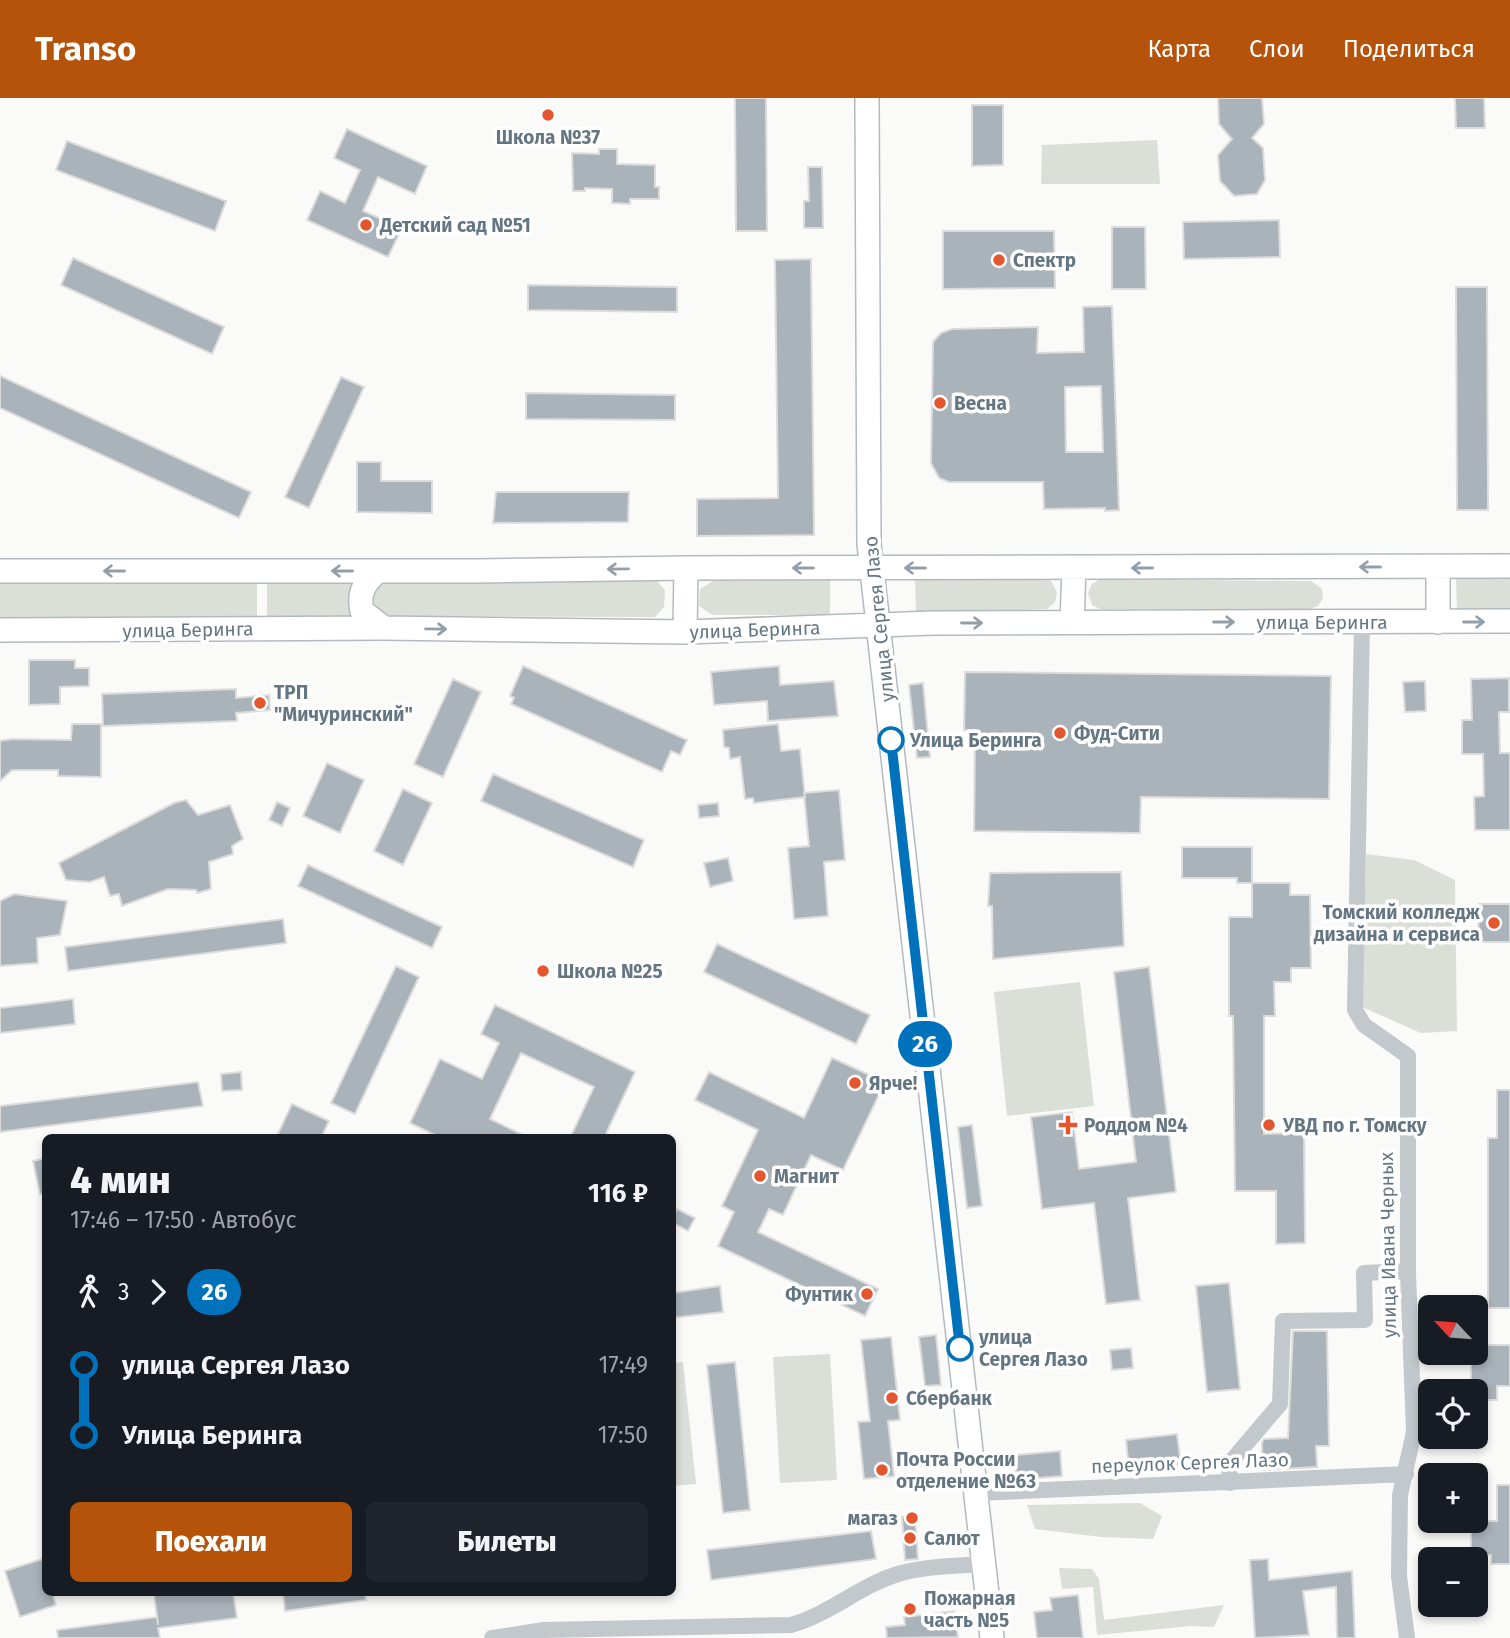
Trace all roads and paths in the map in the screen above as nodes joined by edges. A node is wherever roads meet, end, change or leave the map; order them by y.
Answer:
1 (867, 98) edge
2 (1510, 565) edge
3 (1438, 567) junction
4 (686, 568) junction
5 (872, 568) junction
6 (1074, 568) junction
7 (0, 571) edge
8 (378, 571) junction
9 (1510, 621) edge
10 (1362, 622) junction
11 (1438, 622) junction
12 (1072, 623) junction
13 (879, 626) junction
14 (384, 628) junction
15 (0, 631) edge
16 (685, 632) junction
17 (1408, 1271) junction
18 (1406, 1474) junction
19 (1230, 1483) junction
20 (976, 1493) junction
21 (984, 1564) junction
22 (492, 1638) edge
23 (992, 1638) edge
24 (1407, 1638) edge

1 - 5 street, улица Сергея Лазо
2 - 3 street
3 -> 6 street
3 - 11 street
5 -> 4 street
4 -> 8 street
4 - 16 street
6 -> 5 street
5 - 13 street, улица Сергея Лазо
6 - 12 street
8 -> 7 street
8 - 14 street
11 -> 9 street, улица Беринга
10 - 11 street, улица Беринга
12 -> 10 street, улица Беринга
10 - 17 street, улица Ивана Черных
13 -> 12 street, улица Беринга
13 - 16 street, улица Беринга
13 - 20 street, улица Сергея Лазо
14 - 15 street, улица Беринга
14 -> 16 street, улица Беринга
17 - 18 street, улица Ивана Черных
17 - 19 street
18 - 19 street, переулок Сергея Лазо
18 - 24 street, улица Ивана Черных
19 - 20 street, переулок Сергея Лазо
20 - 21 street, улица Сергея Лазо
21 - 22 street
21 - 23 street, улица Сергея Лазо

